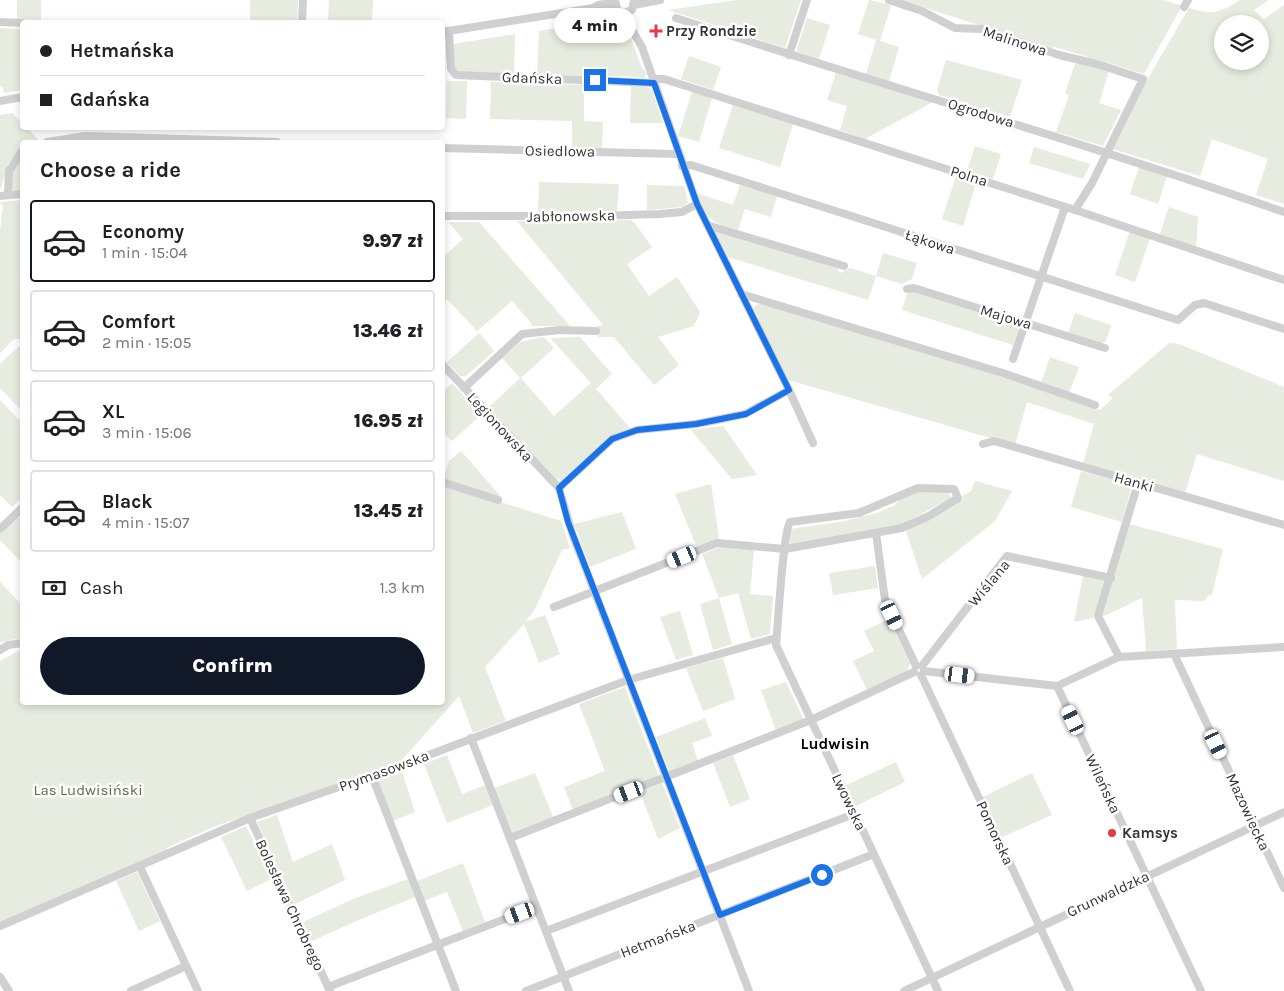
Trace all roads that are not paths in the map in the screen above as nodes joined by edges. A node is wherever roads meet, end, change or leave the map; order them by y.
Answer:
1 (303, 0) edge
2 (660, 0) edge
3 (807, 0) edge
4 (889, 0) edge
5 (615, 3) edge
6 (634, 3) edge
7 (627, 13) junction
8 (676, 18) dead end
9 (302, 20) edge
10 (0, 22) edge
11 (20, 23) edge
12 (446, 31) edge
13 (789, 55) junction
14 (654, 81) junction
15 (20, 97) edge
16 (0, 101) edge
17 (60, 140) edge
18 (213, 140) edge
19 (445, 148) edge
20 (20, 154) edge
21 (677, 154) junction
22 (1107, 154) junction
23 (682, 166) junction
24 (20, 194) edge
25 (4, 196) edge
26 (697, 204) junction
27 (1065, 207) junction
28 (1075, 210) junction
29 (1284, 212) edge
30 (445, 216) edge
31 (707, 225) junction
32 (844, 266) dead end
33 (1040, 277) junction
34 (1284, 280) edge
35 (907, 289) dead end
36 (741, 294) junction
37 (1025, 322) junction
38 (1284, 329) edge
39 (596, 331) dead end
40 (1105, 348) dead end
41 (1014, 359) dead end
42 (445, 367) edge
43 (464, 388) junction
44 (789, 390) junction
45 (1095, 405) dead end
46 (813, 443) dead end
47 (983, 444) dead end
48 (445, 483) edge
49 (1138, 483) junction
50 (559, 488) junction
51 (498, 500) dead end
52 (20, 513) edge
53 (1284, 525) edge
54 (0, 529) edge
55 (876, 533) junction
56 (785, 549) junction
57 (1111, 578) junction
58 (594, 592) junction
59 (554, 607) dead end
60 (776, 638) junction
61 (20, 643) edge
62 (1284, 647) edge
63 (0, 650) edge
64 (1174, 654) junction
65 (1120, 657) junction
66 (919, 670) junction
67 (628, 680) junction
68 (1057, 686) junction
69 (811, 720) junction
70 (471, 738) junction
71 (372, 776) junction
72 (666, 778) junction
73 (1284, 812) edge
74 (854, 814) junction
75 (250, 818) junction
76 (1255, 826) junction
77 (510, 838) junction
78 (874, 854) junction
79 (140, 867) junction
80 (702, 871) junction
81 (1146, 876) junction
82 (1284, 888) edge
83 (536, 907) junction
84 (720, 915) junction
85 (0, 926) edge
86 (1039, 927) junction
87 (546, 930) junction
88 (437, 944) junction
89 (186, 966) junction
90 (564, 976) junction
91 (0, 977) edge
92 (932, 978) junction
93 (329, 989) edge
94 (8, 991) edge
95 (131, 991) edge
96 (198, 991) edge
97 (456, 991) edge
98 (526, 991) edge
99 (569, 991) edge
100 (749, 991) edge
101 (904, 991) edge
102 (938, 991) edge
103 (1070, 991) edge
104 (1201, 991) edge

1 - 9 street
2 - 6 street
3 - 13 street
4 - 22 street, Malinowa
5 - 7 street
5 - 12 street
6 - 7 street
7 - 14 street
8 - 13 street, Ogrodowa
10 - 11 street
12 - 14 street, Gdańska
13 - 22 street, Ogrodowa
14 - 21 street
14 - 27 street, Polna
15 - 16 street
17 - 18 street
19 - 21 street, Osiedlowa
20 - 25 street
21 - 23 street
22 - 28 street
22 - 29 street, Ogrodowa
23 - 26 street
23 - 33 street, Łąkowa
24 - 25 street
26 - 30 street, Jabłonowska
26 - 31 street
27 - 28 street, Polna
27 - 33 street
28 - 34 street, Polna
31 - 32 street
31 - 36 street
33 - 37 street
33 - 38 street, Łąkowa
35 - 37 street, Majowa
36 - 44 street
36 - 45 street
37 - 40 street, Majowa
37 - 41 street
39 - 43 street
42 - 43 street, Legionowska
43 - 50 street, Legionowska
44 - 46 street
44 - 50 street
47 - 49 street, Hanki
48 - 51 street
49 - 53 street, Hanki
49 - 57 street
50 - 58 street
52 - 54 street
55 - 56 street
55 - 56 street, Lwowska
55 - 66 street, Pomorska
56 - 58 street
56 - 60 street, Lwowska
57 - 65 street
57 - 66 street, Wiślana
58 - 59 street
58 - 67 street
60 - 67 street, Prymasowska
60 - 69 street, Lwowska
61 - 63 street
62 - 64 street
64 - 65 street
64 - 76 street, Mazowiecka
65 - 68 street
66 - 68 street
66 - 69 street
66 - 86 street, Pomorska
67 - 70 street, Prymasowska
67 - 72 street
68 - 81 street, Wileńska
69 - 72 street
69 - 74 street, Lwowska
70 - 71 street, Prymasowska
70 - 77 street
71 - 75 street, Prymasowska
71 - 88 street
72 - 77 street
72 - 80 street
73 - 76 street, Grunwaldzka
74 - 78 street, Lwowska
74 - 80 street
75 - 79 street, Prymasowska
75 - 93 street, Bolesława Chrobrego
76 - 81 street, Grunwaldzka
76 - 82 street, Mazowiecka
77 - 83 street
78 - 84 street, Hetmańska
78 - 92 street, Lwowska
79 - 85 street, Prymasowska
79 - 89 street
80 - 84 street
80 - 87 street
81 - 86 street, Grunwaldzka
81 - 104 street, Wileńska
83 - 87 street
83 - 88 street
84 - 90 street, Hetmańska
84 - 100 street
86 - 92 street, Grunwaldzka
86 - 103 street, Pomorska
87 - 90 street
88 - 93 street
88 - 97 street
89 - 95 street
89 - 96 street
90 - 98 street, Hetmańska
90 - 99 street
91 - 94 street
92 - 101 street, Grunwaldzka
92 - 102 street, Lwowska

